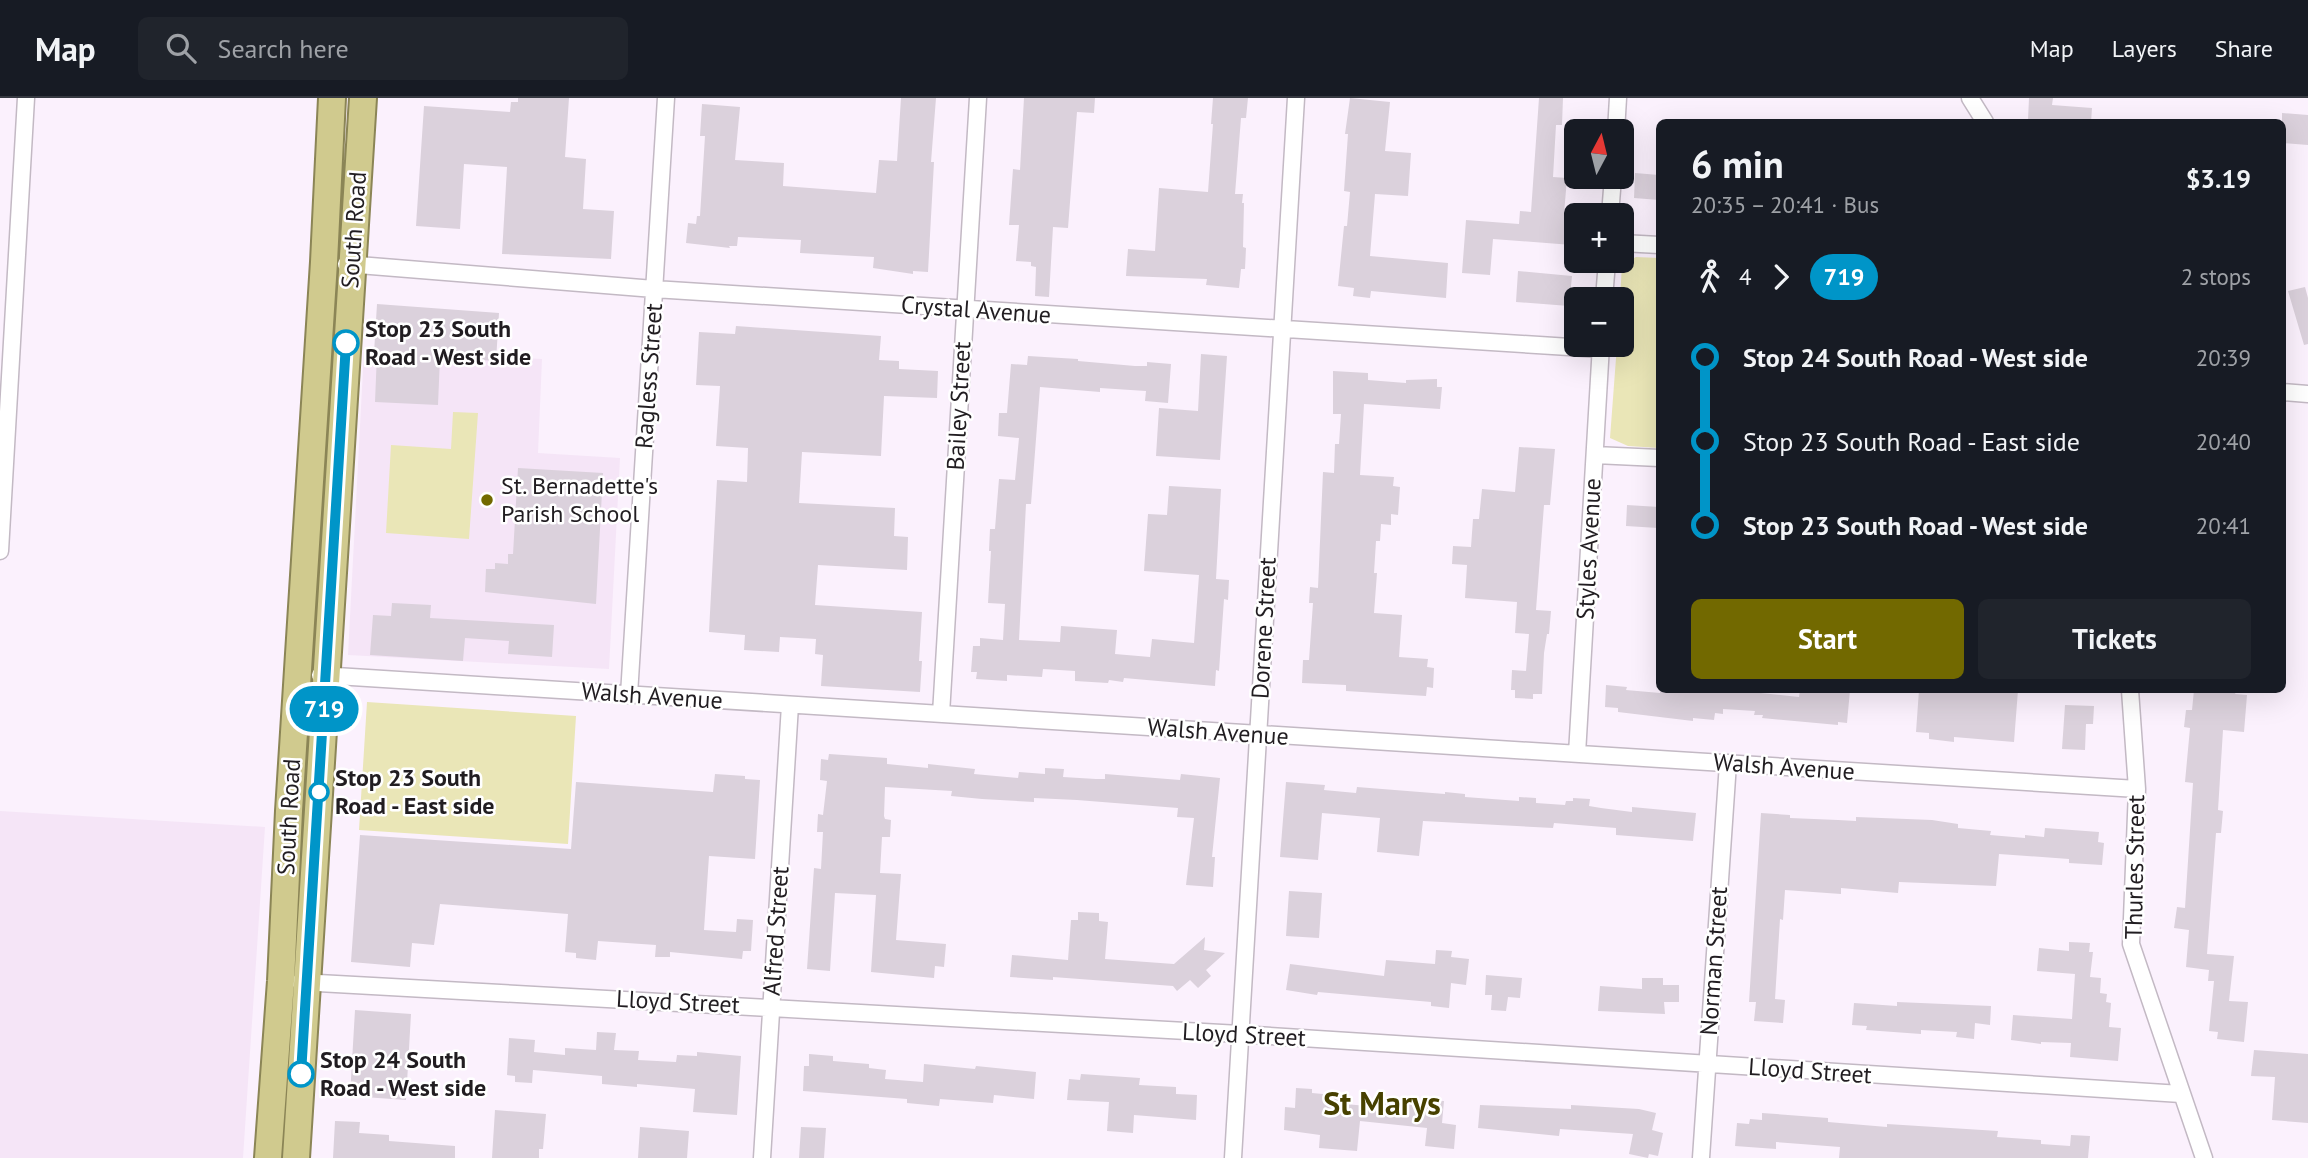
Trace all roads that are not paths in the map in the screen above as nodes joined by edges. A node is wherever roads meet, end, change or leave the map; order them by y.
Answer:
1 (26, 98) edge
2 (332, 98) edge
3 (363, 98) edge
4 (666, 98) edge
5 (978, 98) edge
6 (1296, 98) edge
7 (1618, 98) edge
8 (1970, 98) edge
9 (1617, 119) edge
10 (1983, 119) edge
11 (1634, 244) edge
12 (1656, 245) edge
13 (324, 262) junction
14 (351, 264) junction
15 (654, 289) junction
16 (965, 309) junction
17 (1282, 329) junction
18 (1564, 345) edge
19 (1600, 357) edge
20 (5, 362) edge
21 (2286, 392) edge
22 (2308, 394) edge
23 (1595, 455) junction
24 (1656, 458) edge
25 (0, 551) edge
26 (299, 674) junction
27 (326, 676) junction
28 (2130, 693) edge
29 (629, 695) junction
30 (790, 705) junction
31 (941, 714) junction
32 (1258, 734) junction
33 (1577, 754) junction
34 (1728, 763) junction
35 (2137, 789) junction
36 (281, 981) junction
37 (307, 982) junction
38 (771, 1007) junction
39 (1240, 1034) junction
40 (1707, 1064) junction
41 (2181, 1094) junction
42 (268, 1158) edge
43 (296, 1158) edge
44 (762, 1158) edge
45 (1233, 1158) edge
46 (1701, 1158) edge
47 (2204, 1158) edge

1 - 20 street
2 - 13 highway, South Road
3 - 14 highway, South Road
4 - 15 street, Ragless Street
5 - 16 street, Bailey Street
6 - 17 street, Dorene Street
7 - 9 street
8 - 10 street
11 - 12 street
13 - 14 street, Crystal Avenue
13 - 26 highway, South Road
14 - 15 street, Crystal Avenue
14 - 27 highway, South Road
15 - 16 street, Crystal Avenue
15 - 29 street, Ragless Street
16 - 17 street, Crystal Avenue
16 - 31 street, Bailey Street
17 - 18 street, Crystal Avenue
17 - 32 street, Dorene Street
19 - 23 street, Styles Avenue
20 - 25 street
21 - 22 street
23 - 24 street
23 - 33 street, Styles Avenue
26 - 27 street, Walsh Avenue
26 - 36 highway, South Road
27 - 29 street, Walsh Avenue
27 - 37 highway, South Road
28 - 35 street, Thurles Street
29 - 30 street, Walsh Avenue
30 - 31 street, Walsh Avenue
30 - 38 street, Alfred Street
31 - 32 street, Walsh Avenue
32 - 33 street, Walsh Avenue
32 - 39 street, Dorene Street
33 - 34 street, Walsh Avenue
34 - 35 street, Walsh Avenue
34 - 40 street, Norman Street
35 - 41 street, Thurles Street
36 - 37 street, Lloyd Street
36 - 42 highway, South Road
37 - 38 street, Lloyd Street
37 - 43 highway, South Road
38 - 39 street, Lloyd Street
38 - 44 street, Alfred Street
39 - 40 street, Lloyd Street
39 - 45 street, Dorene Street
40 - 41 street, Lloyd Street
40 - 46 street, Norman Street
41 - 47 street, Thurles Street

